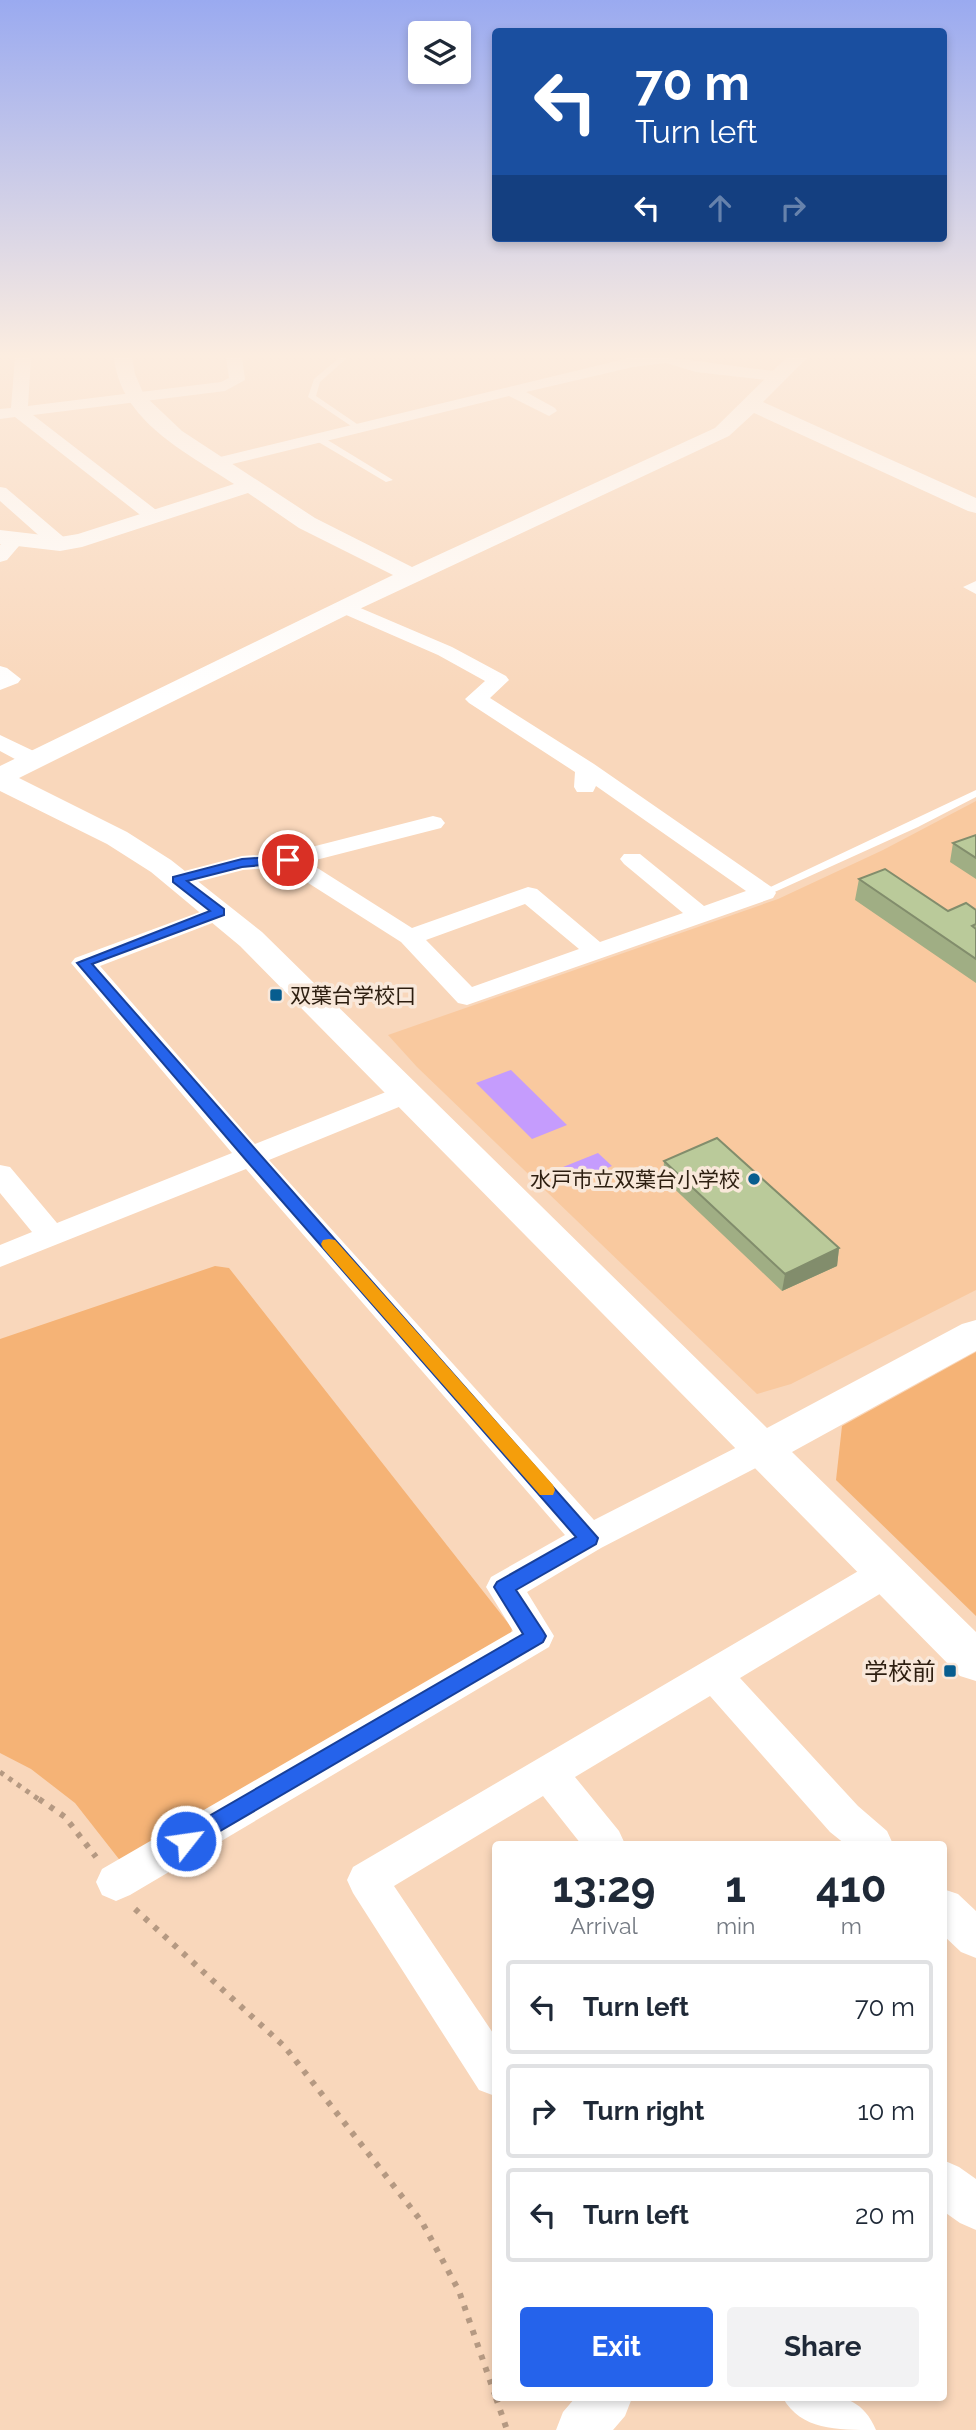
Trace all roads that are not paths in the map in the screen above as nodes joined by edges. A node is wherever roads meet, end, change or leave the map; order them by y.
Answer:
1 (94, 470) edge
2 (227, 470) edge
3 (373, 470) edge
4 (638, 470) edge
5 (897, 470) edge
6 (389, 480) dead end
7 (249, 486) junction
8 (0, 492) edge
9 (976, 506) edge
10 (154, 517) junction
11 (8, 538) edge
12 (60, 544) junction
13 (0, 556) edge
14 (410, 575) junction
15 (976, 584) edge
16 (976, 591) edge
17 (344, 607) junction
18 (0, 672) edge
19 (0, 684) edge
20 (0, 742) edge
21 (34, 760) junction
22 (0, 779) edge
23 (976, 793) edge
24 (433, 822) dead end
25 (632, 859) dead end
26 (288, 860) junction
27 (178, 880) junction
28 (764, 893) junction
29 (219, 912) junction
30 (700, 915) junction
31 (410, 937) junction
32 (596, 951) junction
33 (406, 1094) junction
34 (251, 1157) junction
35 (0, 1174) edge
36 (52, 1236) junction
37 (0, 1257) edge
38 (976, 1334) edge
39 (761, 1450) junction
40 (589, 1538) junction
41 (885, 1573) junction
42 (976, 1662) edge
43 (714, 1675) junction
44 (548, 1773) junction
45 (603, 1841) edge
46 (870, 1841) edge
47 (116, 1882) road end
48 (947, 1912) edge
49 (976, 1938) edge
50 (492, 2069) edge
51 (947, 2186) edge
52 (976, 2207) edge
53 (605, 2401) edge
54 (812, 2401) edge
55 (581, 2430) edge
56 (851, 2430) edge

1 - 10 street
2 - 7 street
3 - 6 lane
4 - 14 street
5 - 9 street
7 - 10 street
7 - 14 street
8 - 12 street
10 - 12 street
11 - 12 street
11 - 13 street
14 - 17 street
15 - 16 lane
17 - 21 street
17 - 28 street
18 - 19 street
20 - 21 street
21 - 22 street
22 - 27 street
23 - 28 lane
24 - 26 street
25 - 30 street
26 - 27 street
26 - 31 street
27 - 29 street
28 - 30 street
29 - 33 street
29 - 34 street
30 - 32 street
31 - 32 street
31 - 32 street
33 - 34 street
33 - 39 street
34 - 36 street
34 - 40 street
35 - 36 street
36 - 37 street
38 - 39 street
39 - 40 street
39 - 41 street
40 - 47 street
41 - 42 street
41 - 43 street
43 - 44 street
43 - 46 street
44 - 45 street
44 - 50 street
48 - 49 street
51 - 52 street
53 - 55 street
54 - 56 street

